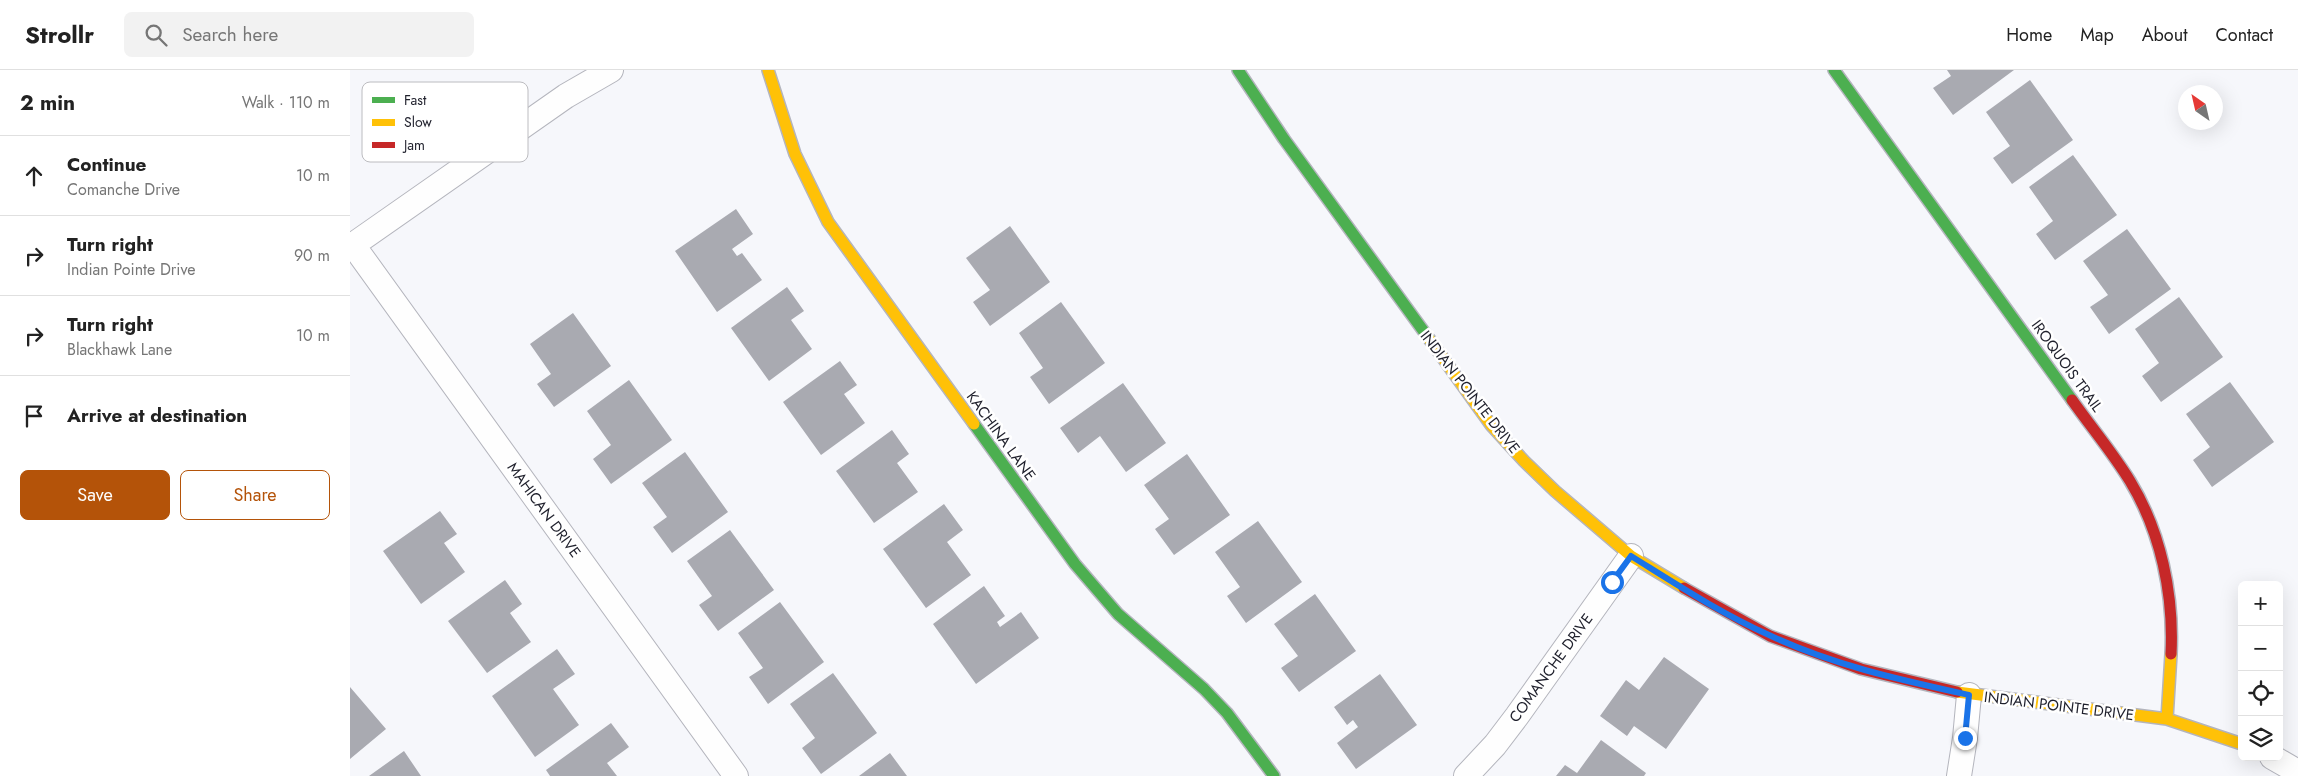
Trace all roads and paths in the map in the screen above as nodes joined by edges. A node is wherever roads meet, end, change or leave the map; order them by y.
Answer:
1 (611, 70) edge
2 (768, 70) edge
3 (1238, 70) edge
4 (1834, 70) edge
5 (528, 123) edge
6 (471, 162) edge
7 (351, 246) edge
8 (1631, 556) junction
9 (1969, 695) junction
10 (2167, 719) junction
11 (2238, 743) edge
12 (2279, 761) edge
13 (2298, 772) edge
14 (736, 776) edge
15 (1274, 776) edge
16 (1466, 776) edge
17 (1959, 776) edge

1 - 5 street
2 - 15 street, KACHINA LANE
3 - 8 street, INDIAN POINTE DRIVE
4 - 10 street, IROQUOIS TRAIL
6 - 7 street
7 - 14 street, MAHICAN DRIVE
8 - 9 street, INDIAN POINTE DRIVE
8 - 16 street, COMANCHE DRIVE
9 - 10 street, INDIAN POINTE DRIVE
9 - 17 street
10 - 11 street, INDIAN POINTE DRIVE
12 - 13 street

